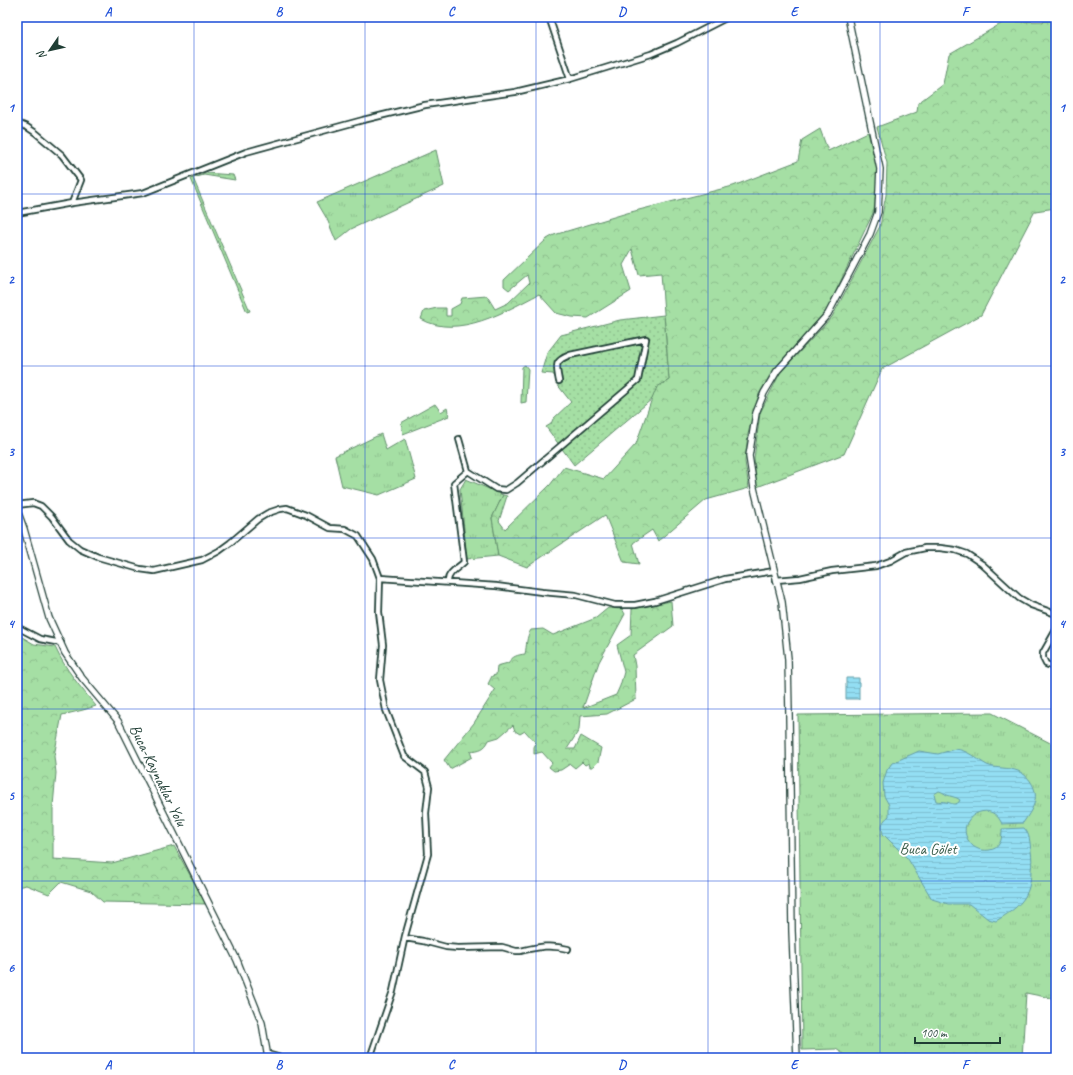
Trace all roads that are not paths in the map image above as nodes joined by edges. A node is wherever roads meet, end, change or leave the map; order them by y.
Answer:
1 (549, 17) edge
2 (728, 17) edge
3 (848, 17) edge
4 (570, 79) junction
5 (17, 123) edge
6 (72, 203) junction
7 (17, 213) edge
8 (559, 381) dead end
9 (459, 439) dead end
10 (468, 470) junction
11 (17, 505) edge
12 (17, 510) edge
13 (774, 571) junction
14 (380, 578) junction
15 (776, 580) junction
16 (448, 582) junction
17 (1056, 614) edge
18 (17, 626) edge
19 (1056, 630) edge
20 (61, 643) junction
21 (1056, 668) edge
22 (405, 938) junction
23 (568, 949) dead end
24 (267, 1056) edge
25 (281, 1058) edge
26 (370, 1058) edge
27 (797, 1058) edge

1 - 4 street
2 - 4 street
3 - 13 street
4 - 6 street
5 - 6 street
6 - 7 street
8 - 10 street
9 - 10 street
10 - 16 street
11 - 14 street
12 - 20 street, Buca-Kaynaklar Yolu
13 - 15 street
13 - 16 street
14 - 16 street
14 - 22 street
15 - 17 street
15 - 27 street
18 - 20 street
19 - 21 street
20 - 24 street, Buca-Kaynaklar Yolu
22 - 23 street
22 - 26 street
24 - 25 street

